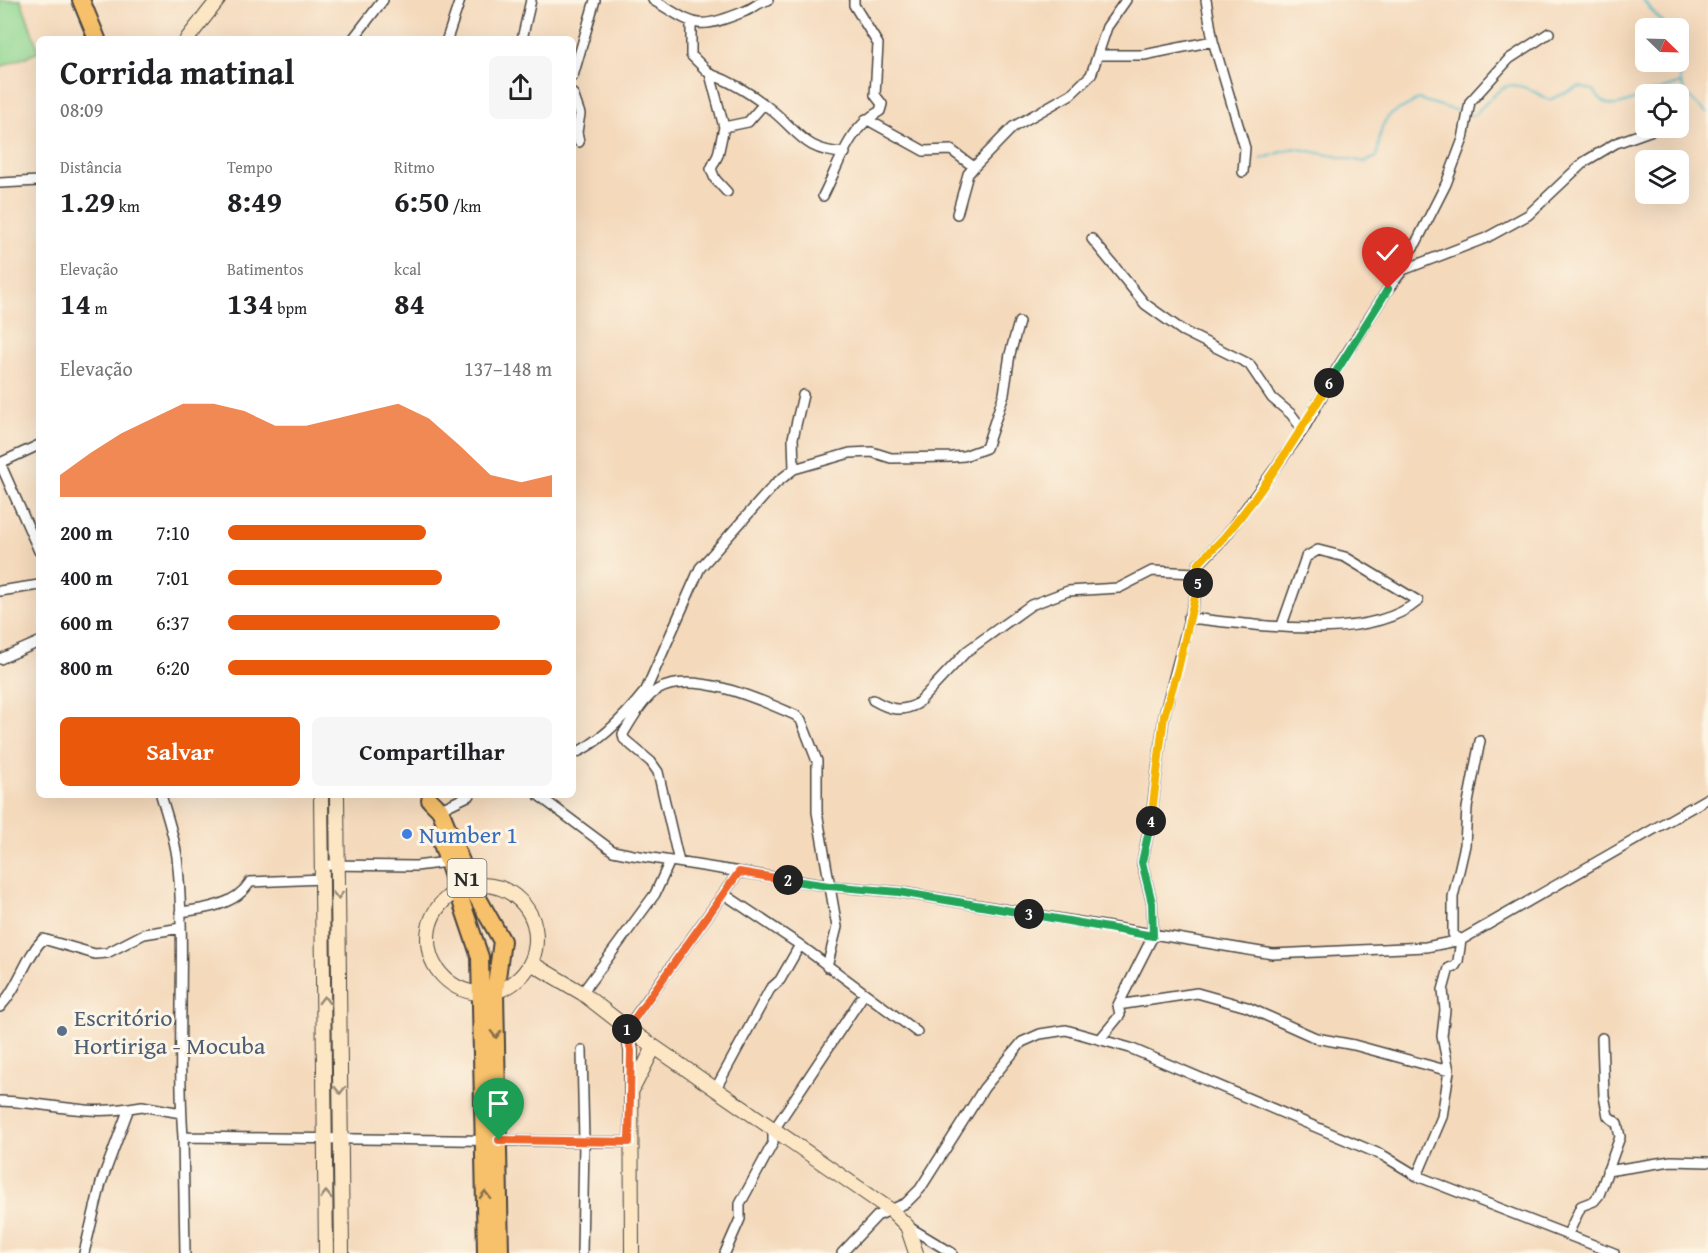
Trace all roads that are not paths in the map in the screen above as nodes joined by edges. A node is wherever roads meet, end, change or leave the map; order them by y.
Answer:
1 (81, 0) edge
2 (218, 0) edge
3 (383, 0) edge
4 (460, 0) edge
5 (531, 0) edge
6 (595, 0) edge
7 (653, 0) edge
8 (854, 0) edge
9 (1126, 0) edge
10 (1206, 0) edge
11 (764, 1) edge
12 (691, 22) junction
13 (1549, 33) dead end
14 (96, 36) edge
15 (189, 36) edge
16 (355, 36) edge
17 (448, 36) edge
18 (523, 36) edge
19 (1213, 41) junction
20 (1100, 55) junction
21 (576, 66) edge
22 (710, 74) junction
23 (762, 106) junction
24 (576, 107) edge
25 (866, 118) junction
26 (724, 127) junction
27 (1635, 136) edge
28 (579, 142) dead end
29 (845, 153) junction
30 (974, 167) junction
31 (1243, 172) dead end
32 (36, 182) edge
33 (0, 183) edge
34 (727, 192) dead end
35 (823, 196) dead end
36 (957, 214) dead end
37 (1092, 239) dead end
38 (1403, 270) junction
39 (1018, 322) dead end
40 (803, 395) dead end
41 (1303, 430) junction
42 (36, 446) edge
43 (794, 469) junction
44 (36, 544) edge
45 (1196, 573) junction
46 (36, 585) edge
47 (0, 591) edge
48 (1188, 618) junction
49 (1282, 625) junction
50 (36, 643) edge
51 (0, 659) edge
52 (873, 700) dead end
53 (1480, 741) dead end
54 (576, 752) edge
55 (162, 798) edge
56 (321, 798) edge
57 (337, 798) edge
58 (458, 798) edge
59 (542, 798) edge
60 (1708, 798) edge
61 (433, 804) edge
62 (322, 820) junction
63 (336, 820) junction
64 (447, 862) junction
65 (674, 862) junction
66 (328, 870) junction
67 (739, 872) junction
68 (829, 886) junction
69 (464, 889) junction
70 (724, 894) junction
71 (180, 912) junction
72 (496, 926) junction
73 (181, 928) junction
74 (472, 932) junction
75 (1153, 936) junction
76 (1461, 940) junction
77 (800, 945) junction
78 (324, 946) junction
79 (339, 946) junction
80 (501, 955) junction
81 (480, 957) junction
82 (531, 963) junction
83 (827, 967) junction
84 (489, 992) junction
85 (582, 993) junction
86 (864, 994) junction
87 (1118, 1005) junction
88 (0, 1007) edge
89 (627, 1029) junction
90 (917, 1032) dead end
91 (1101, 1038) junction
92 (1602, 1038) dead end
93 (340, 1044) junction
94 (324, 1046) junction
95 (654, 1047) junction
96 (582, 1050) dead end
97 (1449, 1071) junction
98 (715, 1090) junction
99 (630, 1094) junction
100 (0, 1101) edge
101 (129, 1108) junction
102 (181, 1113) junction
103 (773, 1131) junction
104 (183, 1137) junction
105 (325, 1138) junction
106 (340, 1138) junction
107 (491, 1140) junction
108 (584, 1142) junction
109 (629, 1142) junction
110 (1708, 1162) edge
111 (1607, 1171) junction
112 (1417, 1176) junction
113 (892, 1211) junction
114 (907, 1226) junction
115 (1568, 1234) junction
116 (84, 1253) edge
117 (185, 1253) edge
118 (326, 1253) edge
119 (342, 1253) edge
120 (486, 1253) edge
121 (500, 1253) edge
122 (582, 1253) edge
123 (632, 1253) edge
124 (725, 1253) edge
125 (842, 1253) edge
126 (915, 1253) edge
127 (952, 1253) edge
128 (1614, 1253) edge

1 - 14 highway
2 - 15 street
3 - 16 street
4 - 17 street
5 - 18 street
6 - 21 street
7 - 12 street
8 - 25 street
9 - 20 street
10 - 19 street
11 - 12 street
12 - 22 street
13 - 38 street
19 - 20 street
19 - 31 street
20 - 30 street
22 - 23 street
22 - 26 street
23 - 26 street
23 - 29 street
24 - 28 street
25 - 29 street
25 - 30 street
26 - 34 street
27 - 38 street
29 - 35 street
30 - 36 street
32 - 33 street
37 - 41 street
38 - 41 street
39 - 43 street
40 - 43 street
41 - 45 street
42 - 44 street
43 - 54 street
45 - 48 street
45 - 52 street
46 - 47 street
48 - 49 street
48 - 75 street
49 - 49 street
50 - 51 street
53 - 76 street
55 - 71 street
56 - 62 street
57 - 63 street
58 - 61 street
59 - 65 street
60 - 76 street
61 - 64 highway, N1
61 - 69 highway, N1
62 - 63 street
62 - 66 street
63 - 66 street
64 - 66 street
64 - 69 highway, N1
65 - 67 street
65 - 68 street
65 - 85 street
66 - 71 street
66 - 78 street
66 -> 79 street
67 - 68 street
67 - 70 street
68 - 75 street
68 - 83 street
69 - 72 highway, N1
69 - 74 highway, N1
69 - 82 street
69 - 84 street
70 - 77 street
70 - 89 street
71 - 73 street
72 - 74 highway, N1
72 - 80 highway, N1
73 - 88 street
73 - 102 street
74 - 81 highway, N1
75 - 76 street
75 - 87 street
76 - 97 street
77 - 83 street
77 - 98 street
78 - 79 street
94 -> 78 street
79 - 93 street
80 - 81 highway
80 - 84 highway, N1
81 - 84 highway, N1
82 - 84 street
82 - 85 street
83 - 86 street
84 - 107 highway, N1
85 - 89 street
86 - 90 street
86 - 103 street
87 - 91 street
87 - 97 street
89 - 95 street
89 - 99 street
91 - 112 street
91 - 113 street
92 - 111 street
93 - 94 street
93 -> 106 street
94 - 105 street
95 - 98 street
95 - 99 street
96 - 108 street
97 - 112 street
98 - 103 street
99 - 109 street
100 - 101 street
101 - 102 street
101 - 116 street
102 - 104 street
103 - 113 street
103 - 124 street
104 - 105 street
104 - 117 street
105 - 106 street
118 -> 105 street
106 - 107 street
106 - 119 street
107 - 108 street
120 -> 107 highway, N1
107 - 121 highway, N1
108 - 109 street
108 - 122 street
109 - 123 street
110 - 111 street
111 - 115 street
112 - 115 street
113 - 114 street
113 - 125 street
114 - 126 street
114 - 127 street
115 - 128 street

